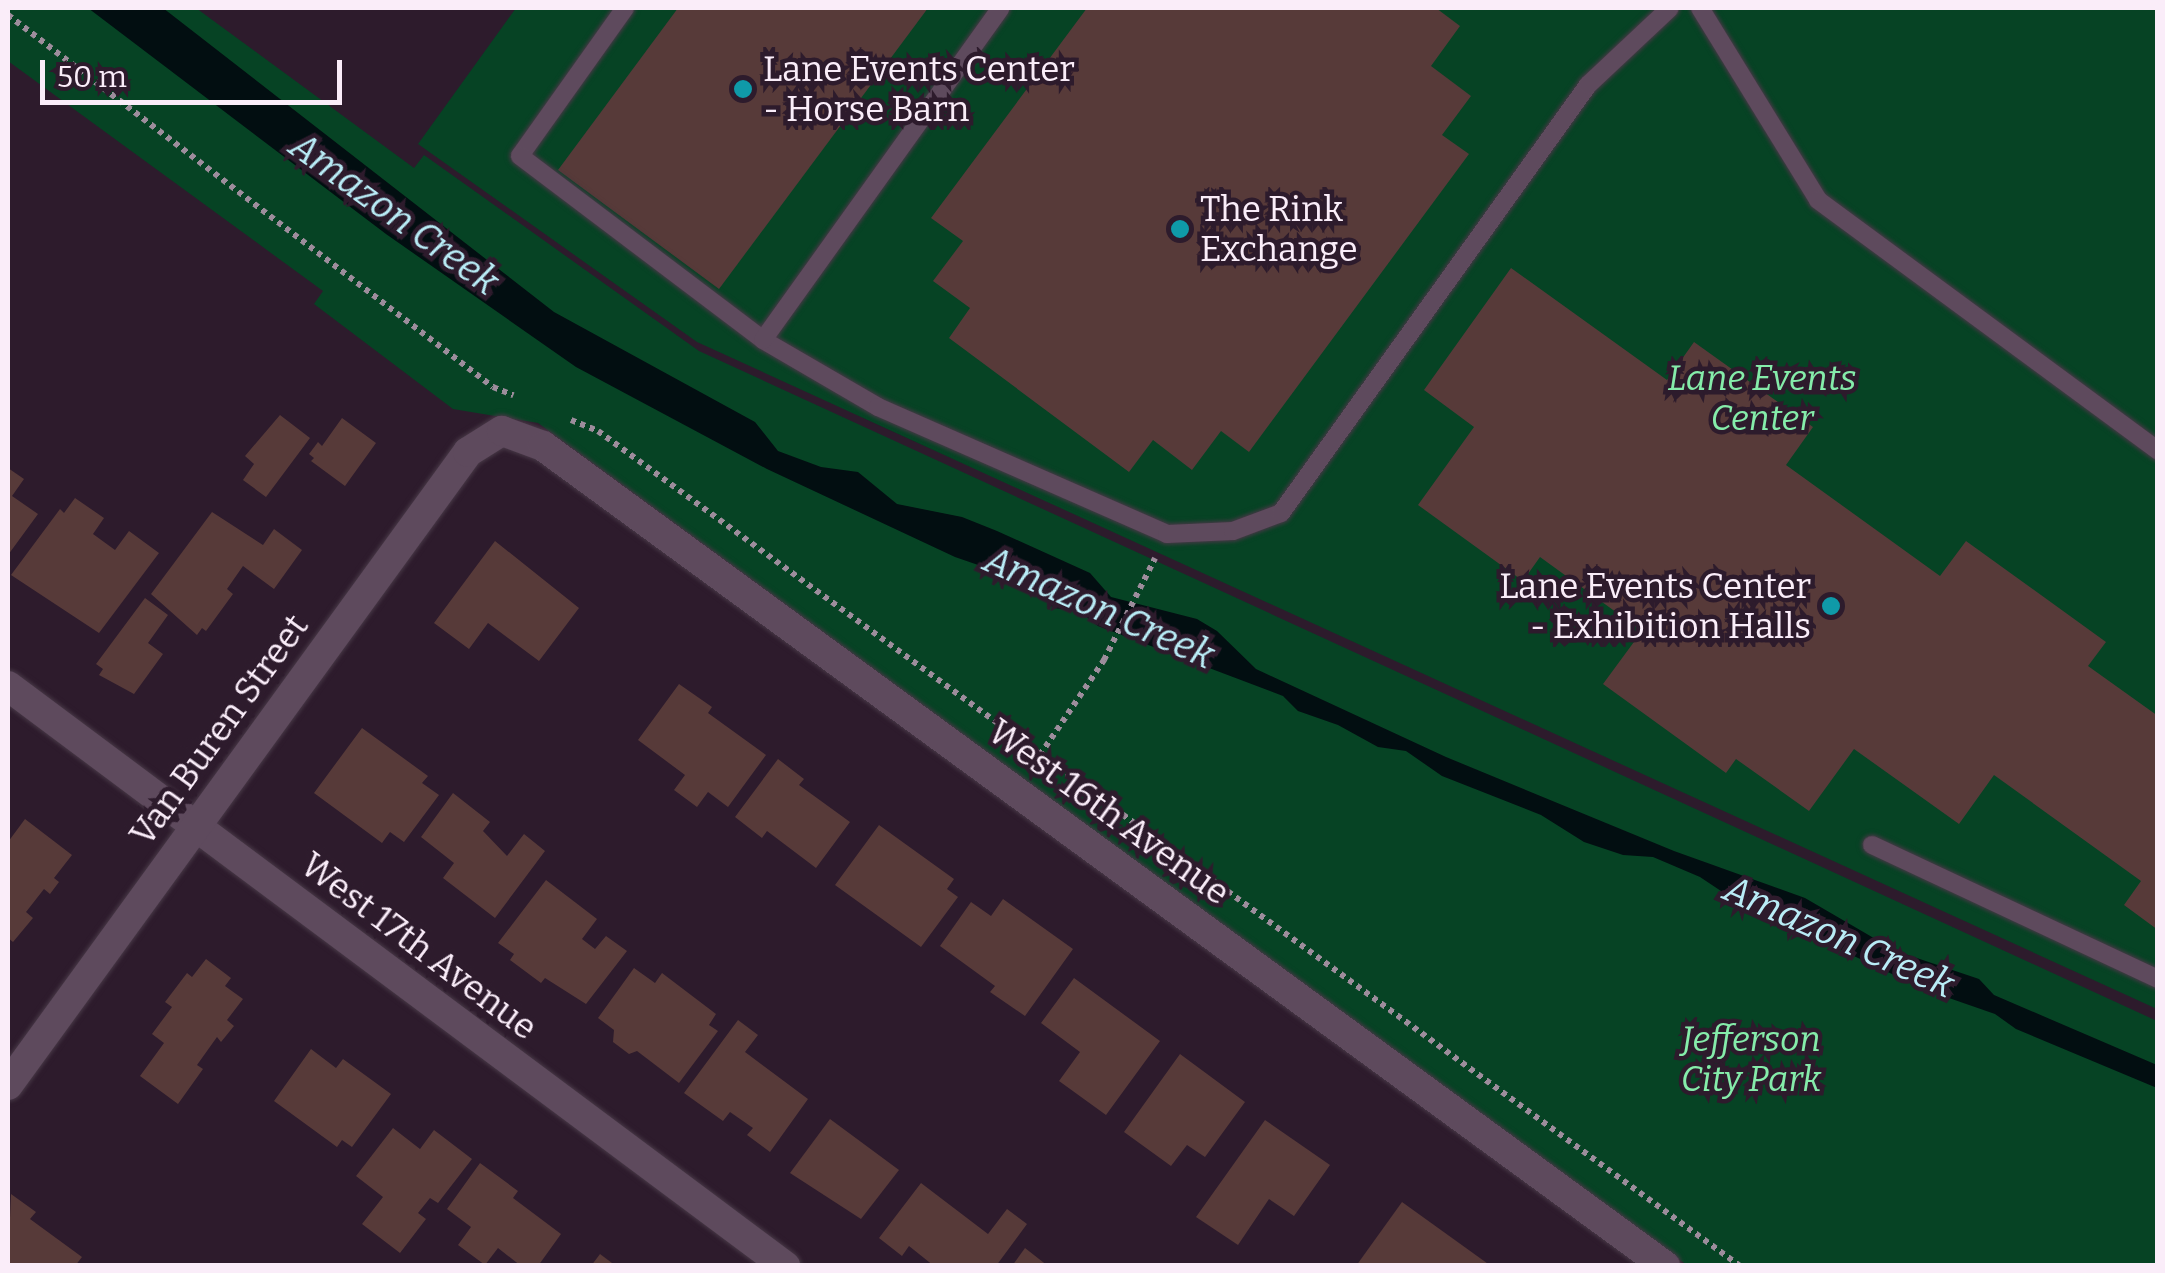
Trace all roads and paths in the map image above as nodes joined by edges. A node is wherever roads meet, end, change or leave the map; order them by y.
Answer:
1 (625, 8) edge
2 (1001, 8) edge
3 (1670, 8) edge
4 (1700, 8) edge
5 (763, 340) junction
6 (502, 430) joint
7 (2158, 451) edge
8 (1160, 549) dead end
9 (8, 686) edge
10 (1040, 755) dead end
11 (195, 826) junction
12 (1872, 844) dead end
13 (2158, 979) edge
14 (8, 1085) edge
15 (785, 1266) edge
16 (1666, 1266) edge

1 - 5 lane
2 - 5 lane
3 - 5 lane
4 - 7 lane
6 - 11 street, Van Buren Street
6 - 16 street, West 16th Avenue
8 - 10 path
9 - 11 street, West 17th Avenue
11 - 14 street, Van Buren Street
11 - 15 street, West 17th Avenue
12 - 13 lane

